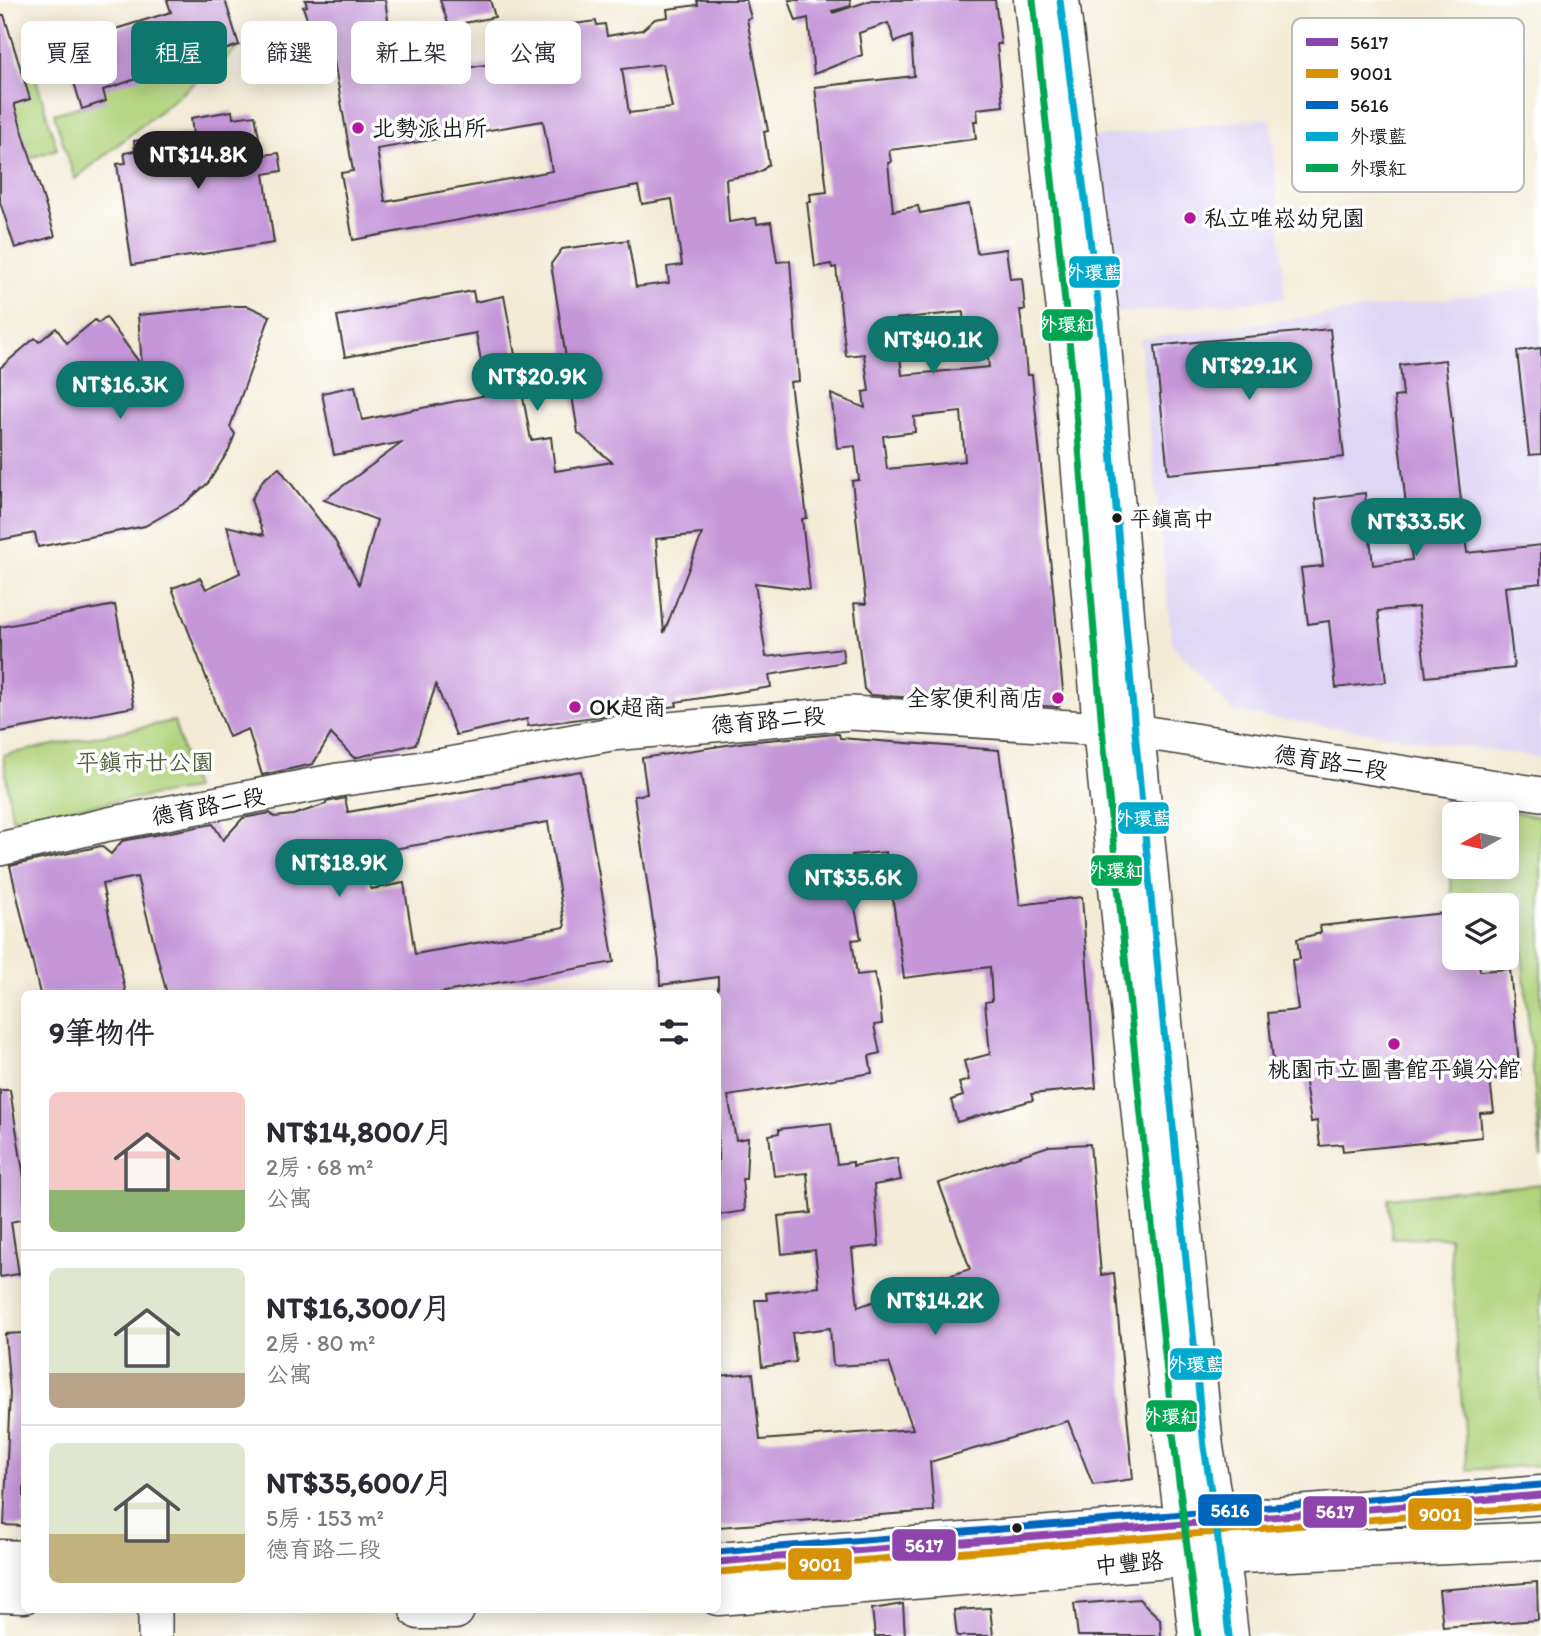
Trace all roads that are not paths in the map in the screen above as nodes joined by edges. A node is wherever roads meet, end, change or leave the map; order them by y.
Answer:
1 (1033, 0) edge
2 (1060, 0) edge
3 (1119, 729) junction
4 (1541, 794) edge
5 (0, 849) edge
6 (1541, 1495) edge
7 (1202, 1540) junction
8 (1541, 1541) edge
9 (0, 1559) edge
10 (21, 1560) edge
11 (721, 1562) edge
12 (0, 1593) edge
13 (21, 1594) edge
14 (721, 1596) edge
15 (155, 1613) edge
16 (155, 1636) edge
17 (1198, 1636) edge
18 (1229, 1636) edge

1 - 3 main road
2 - 3 main road
3 - 4 street, 德育路二段
3 - 5 street, 德育路二段
3 - 7 main road
6 - 7 main road, 中豐路
7 - 8 main road, 中豐路
7 - 11 main road, 中豐路
7 - 14 main road, 中豐路
7 - 17 main road
7 - 18 main road
9 - 10 main road
12 - 13 main road
15 - 16 street

